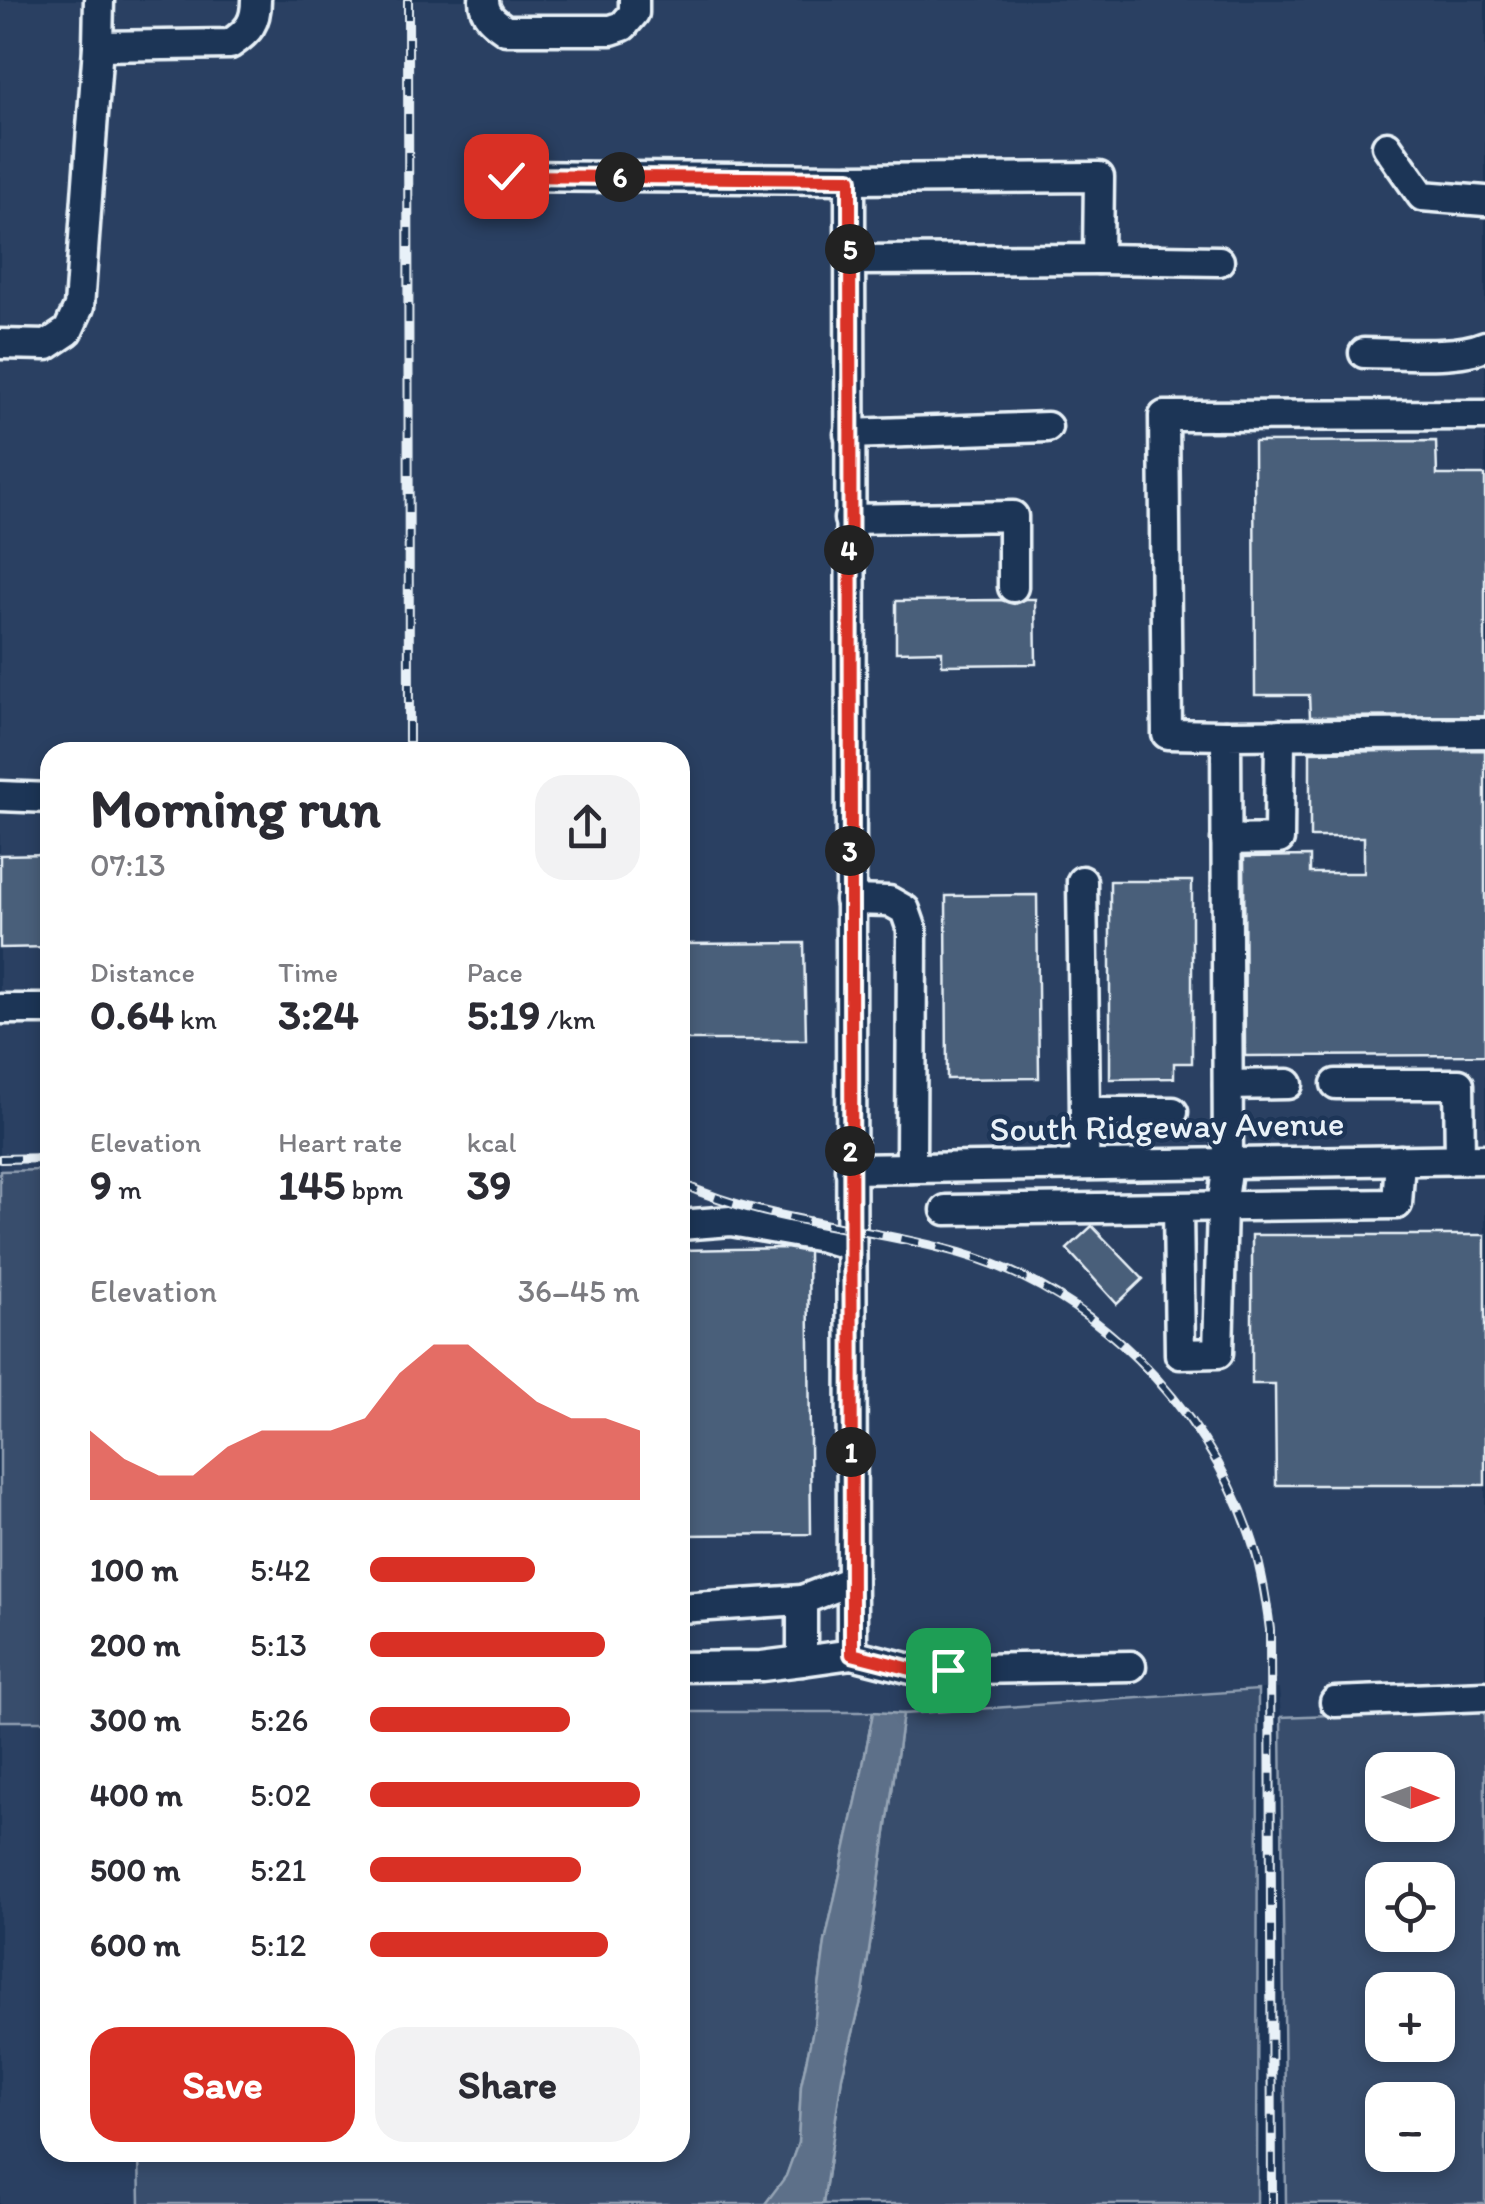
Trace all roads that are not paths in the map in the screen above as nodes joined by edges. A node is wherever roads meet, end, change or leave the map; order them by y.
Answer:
1 (99, 0) edge
2 (256, 0) edge
3 (484, 0) edge
4 (634, 0) edge
5 (98, 46) junction
6 (1387, 146) dead end
7 (506, 176) dead end
8 (850, 179) junction
9 (1485, 201) edge
10 (1098, 259) junction
11 (850, 260) junction
12 (1219, 261) dead end
13 (0, 344) edge
14 (1485, 346) edge
15 (1364, 354) dead end
16 (1485, 416) edge
17 (1046, 426) dead end
18 (850, 434) junction
19 (849, 519) junction
20 (1013, 587) dead end
21 (1485, 733) edge
22 (1280, 734) junction
23 (1226, 735) junction
24 (0, 796) edge
25 (40, 798) edge
26 (1226, 840) junction
27 (1082, 881) dead end
28 (850, 900) junction
29 (0, 1009) edge
30 (40, 1009) edge
31 (1288, 1084) dead end
32 (1336, 1084) dead end
33 (1228, 1085) junction
34 (1085, 1112) junction
35 (1173, 1112) dead end
36 (1472, 1159) edge
37 (1400, 1160) junction
38 (1228, 1163) junction
39 (1096, 1165) junction
40 (912, 1168) junction
41 (850, 1169) junction
42 (1178, 1207) junction
43 (1222, 1207) junction
44 (1109, 1208) junction
45 (946, 1210) dead end
46 (690, 1224) edge
47 (850, 1245) junction
48 (851, 1581) junction
49 (802, 1600) junction
50 (690, 1607) edge
51 (852, 1654) junction
52 (802, 1661) junction
53 (690, 1666) edge
54 (1130, 1666) dead end
55 (1485, 1696) edge
56 (1335, 1702) dead end

1 - 5 street
2 - 5 street
3 - 4 street
5 - 13 street
6 - 9 street
7 - 8 street
8 - 10 street
8 - 11 street
10 - 11 street
10 - 12 street
11 - 18 street
14 - 15 street
16 - 23 street
17 - 18 street
18 - 19 street
19 - 20 street
19 - 28 street
21 - 22 street
22 - 23 street
22 - 26 street
23 - 26 street
24 - 25 street
26 - 33 street
27 - 34 street
28 - 40 street
28 - 41 street
29 - 30 street
31 - 33 street
32 - 36 street
33 - 38 street
34 - 35 street
34 - 39 street
36 - 37 street, South Ridgeway Avenue
37 - 38 street, South Ridgeway Avenue
37 - 43 street
38 - 39 street, South Ridgeway Avenue
38 - 43 street
39 - 40 street, South Ridgeway Avenue
39 - 44 street
40 - 41 street, South Ridgeway Avenue
41 - 47 street
42 - 43 street
42 - 43 street
42 - 44 street
44 - 45 street
46 - 47 street
47 - 48 street
48 - 49 street
48 - 51 street
49 - 50 street
49 - 52 street
51 - 52 street
51 - 54 street
52 - 53 street
55 - 56 street

